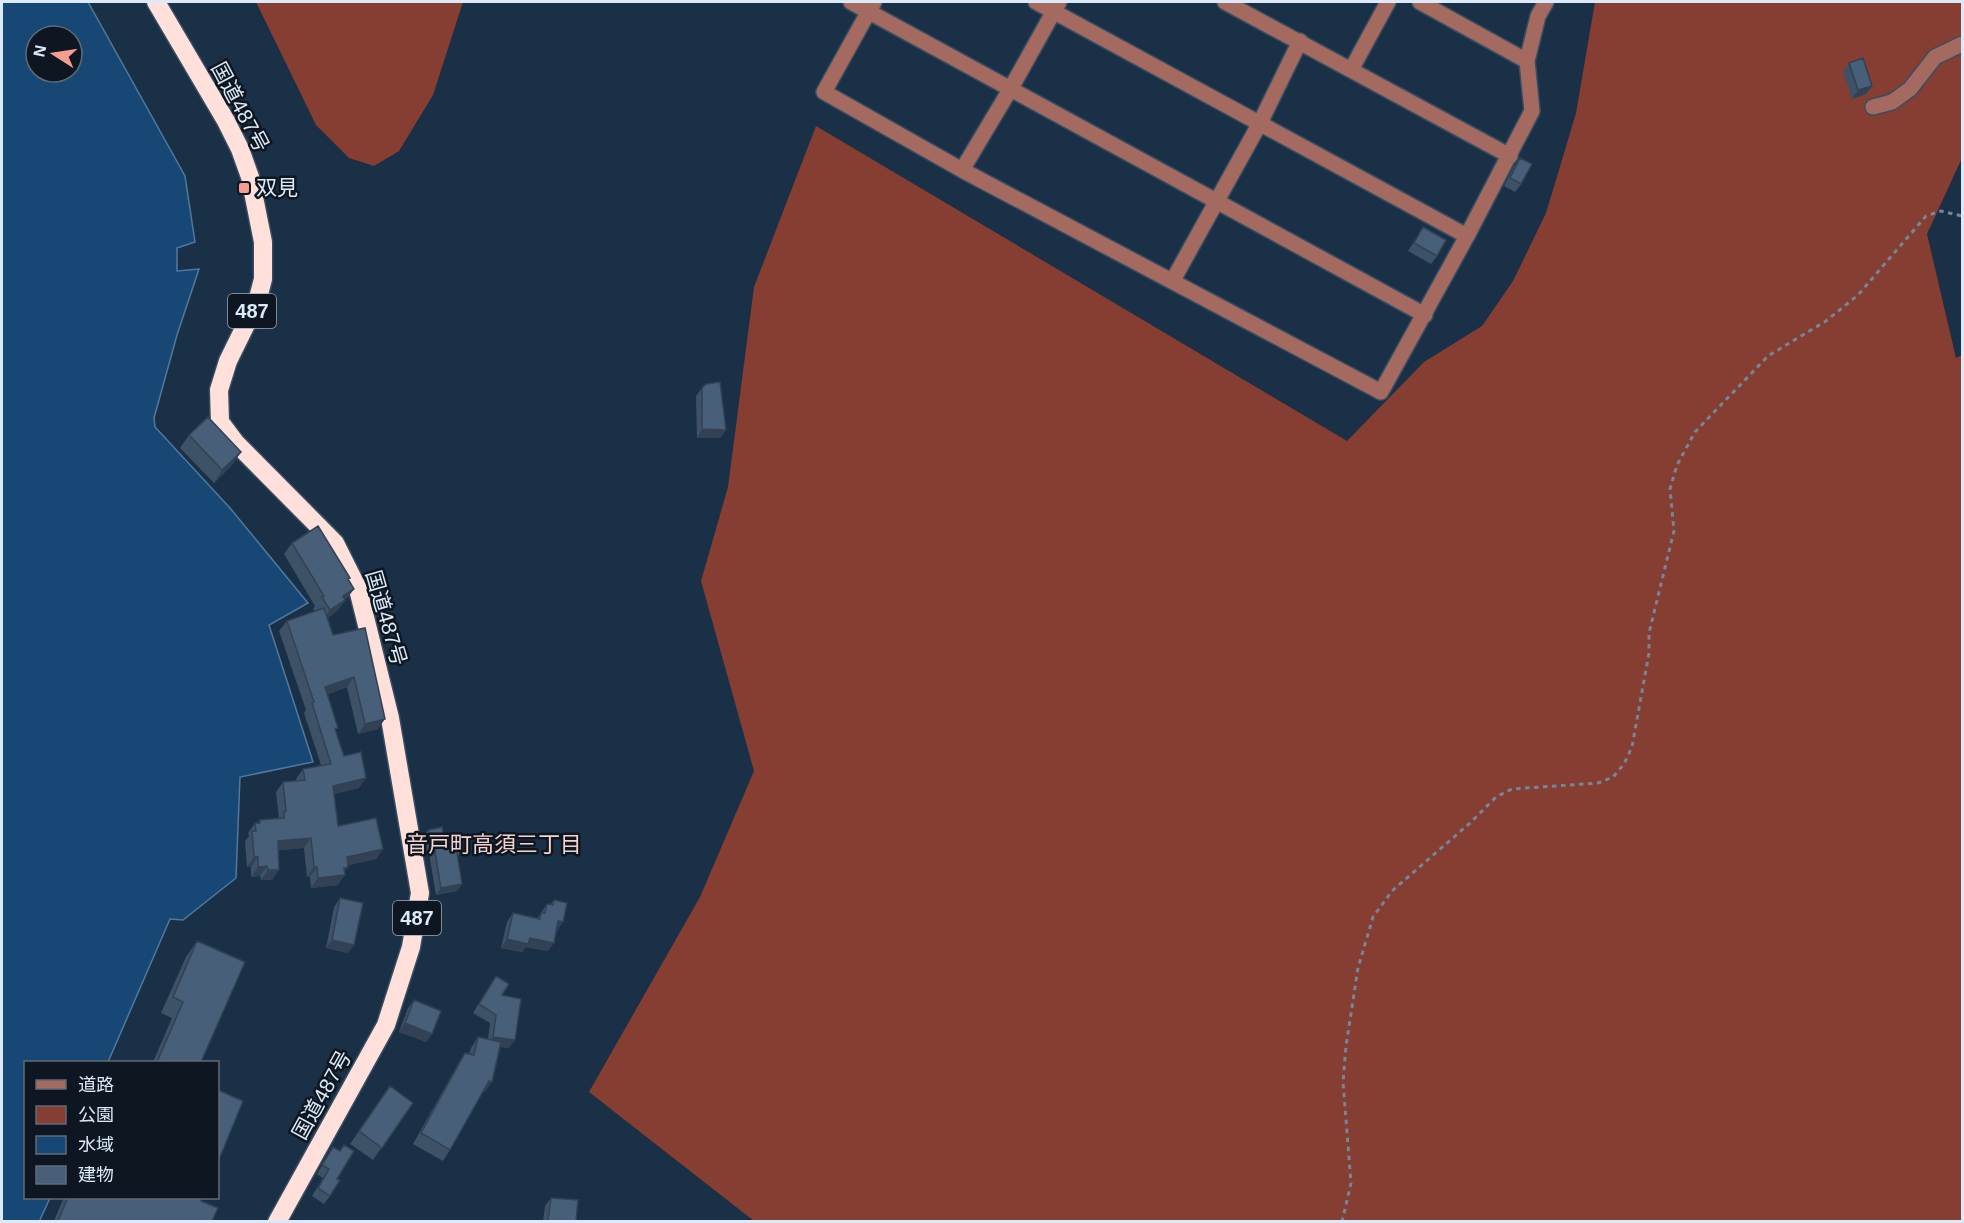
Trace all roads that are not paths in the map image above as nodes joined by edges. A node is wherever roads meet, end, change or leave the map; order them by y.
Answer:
1 (156, 2) edge
2 (851, 2) edge
3 (1036, 2) edge
4 (1226, 2) edge
5 (1388, 2) edge
6 (1420, 2) edge
7 (1546, 2) edge
8 (871, 6) edge
9 (1056, 6) edge
10 (1300, 41) junction
11 (1962, 44) edge
12 (1527, 60) junction
13 (1351, 70) junction
14 (1011, 88) junction
15 (1874, 106) dead end
16 (1260, 123) junction
17 (1510, 156) junction
18 (962, 170) junction
19 (1218, 200) junction
20 (1467, 236) junction
21 (1173, 280) junction
22 (1425, 315) junction
23 (277, 1221) edge

1 - 23 highway, 国道487号 / 487
2 - 8 street
3 - 9 street
4 - 10 street
5 - 13 street
6 - 12 street
7 - 12 street
8 - 14 street
8 - 18 street
9 - 14 street
9 - 16 street
10 - 13 street
10 - 16 street
11 - 15 street
12 - 17 street
13 - 17 street
14 - 18 street
14 - 19 street
16 - 19 street
16 - 20 street
17 - 20 street
18 - 21 street
19 - 21 street
19 - 22 street
20 - 22 street
21 - 22 street

